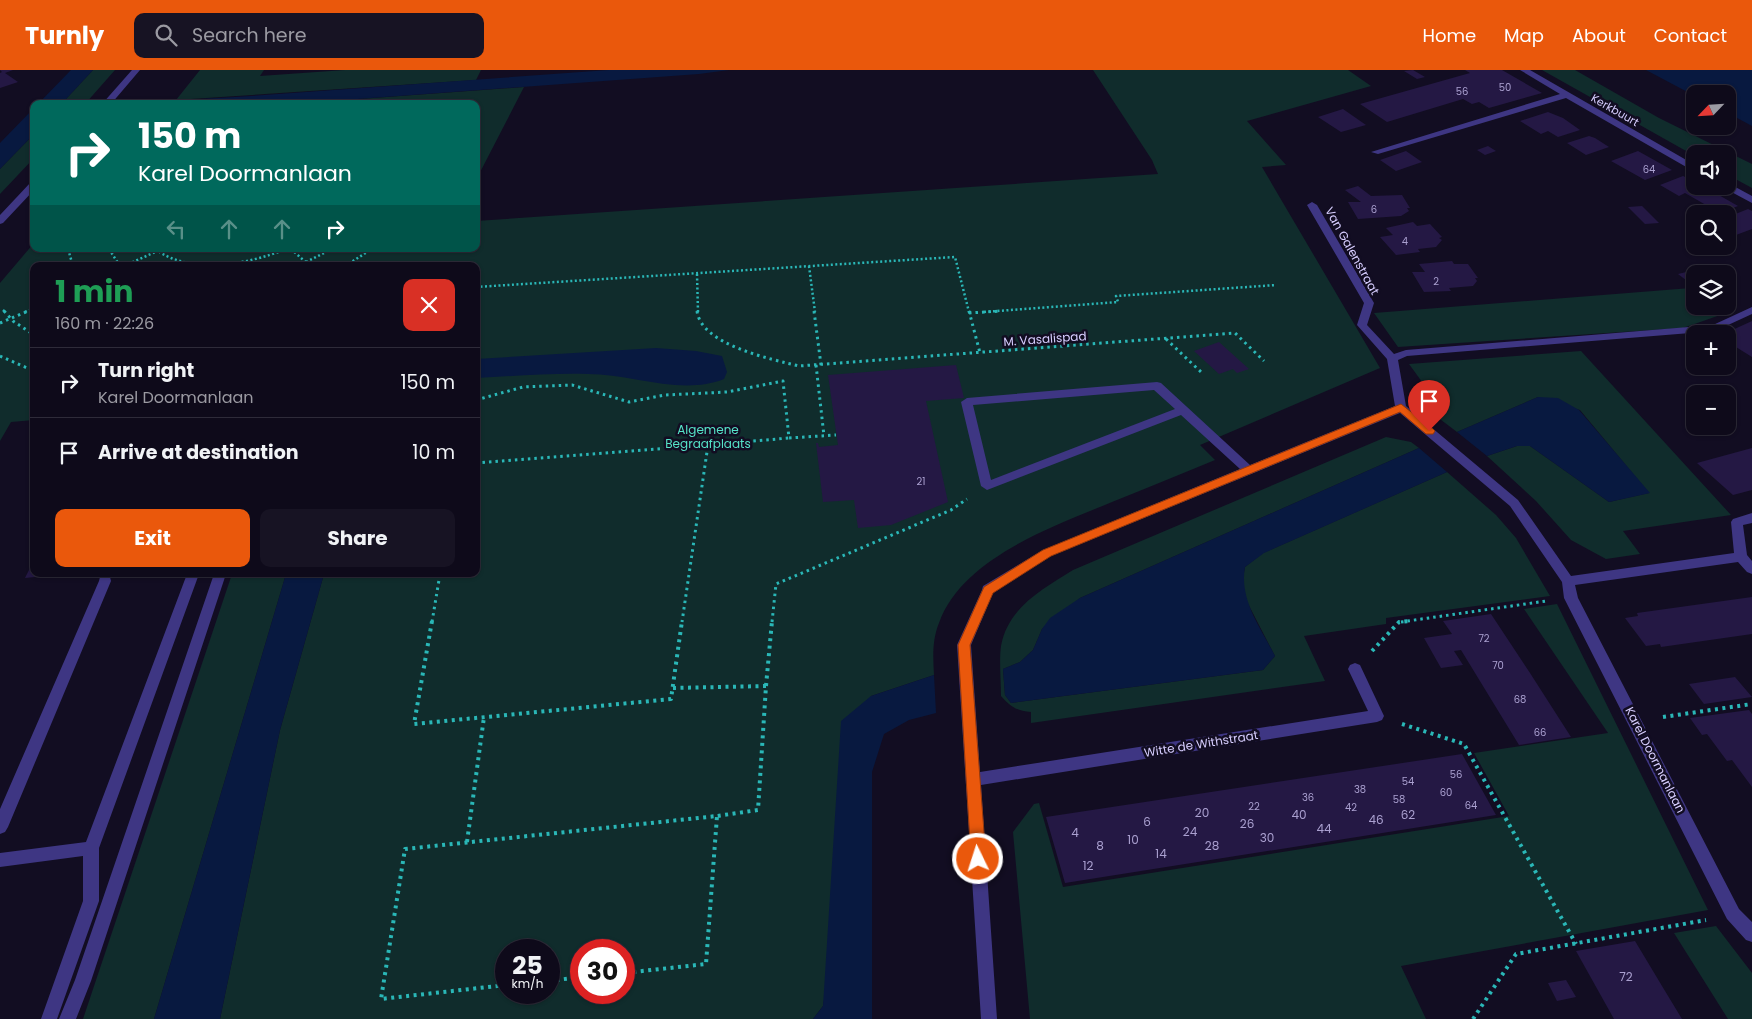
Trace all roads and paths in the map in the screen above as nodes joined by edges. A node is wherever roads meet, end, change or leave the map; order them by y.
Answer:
1 (136, 70) edge
2 (1524, 70) edge
3 (1566, 95) junction
4 (111, 100) edge
5 (1375, 152) dead end
6 (1686, 164) edge
7 (30, 188) edge
8 (1736, 191) edge
9 (1752, 200) edge
10 (1312, 205) dead end
11 (0, 221) edge
12 (152, 252) edge
13 (160, 252) edge
14 (281, 252) edge
15 (293, 252) edge
16 (326, 252) edge
17 (367, 252) edge
18 (132, 262) edge
19 (184, 262) edge
20 (244, 262) edge
21 (305, 262) edge
22 (308, 262) edge
23 (351, 262) edge
24 (809, 266) junction
25 (697, 274) junction
26 (1276, 285) dead end
27 (480, 287) edge
28 (3, 310) dead end
29 (30, 310) edge
30 (1752, 310) edge
31 (969, 313) junction
32 (11, 318) junction
33 (0, 324) edge
34 (30, 331) edge
35 (1166, 338) junction
36 (980, 353) junction
37 (0, 356) edge
38 (1392, 358) junction
39 (1264, 361) dead end
40 (816, 365) junction
41 (821, 365) junction
42 (30, 369) edge
43 (1201, 372) dead end
44 (480, 399) edge
45 (1401, 408) junction
46 (1182, 410) junction
47 (836, 434) dead end
48 (824, 436) junction
49 (789, 438) junction
50 (708, 445) junction
51 (480, 463) edge
52 (1248, 470) junction
53 (987, 486) junction
54 (1752, 518) edge
55 (1741, 557) junction
56 (1752, 570) edge
57 (192, 577) edge
58 (219, 577) edge
59 (439, 577) edge
60 (105, 581) dead end
61 (1568, 581) junction
62 (1571, 598) junction
63 (1355, 669) joint
64 (766, 686) junction
65 (673, 688) junction
66 (1752, 704) edge
67 (1377, 716) junction
68 (484, 717) junction
69 (1635, 721) junction
70 (973, 780) junction
71 (717, 816) junction
72 (0, 827) edge
73 (467, 842) junction
74 (91, 848) junction
75 (0, 860) edge
76 (1733, 914) junction
77 (1752, 934) edge
78 (1576, 944) junction
79 (635, 972) edge
80 (495, 986) edge
81 (49, 1019) edge
82 (67, 1019) edge
83 (989, 1019) edge
84 (1473, 1019) edge

1 - 4 street
2 - 3 street, Kerkbuurt
3 - 5 street
3 - 6 street, Kerkbuurt
7 - 11 street
8 - 9 street
10 - 38 street, Van Galenstraat
12 - 18 path
13 - 19 path
14 - 20 path
15 - 21 path
16 - 22 path
17 - 23 path
24 - 25 path
24 - 31 path
24 - 41 path
25 - 27 path
25 - 40 path, M. Vasalispad
26 - 31 path
28 - 32 path
29 - 32 path
30 - 38 street
31 - 36 path
32 - 33 path
32 - 34 path
35 - 36 path, M. Vasalispad
35 - 39 path, M. Vasalispad
35 - 43 path
36 - 41 path, M. Vasalispad
37 - 42 path
38 - 45 street
40 - 41 path, M. Vasalispad
40 - 48 path
44 - 49 path
45 - 52 street
45 - 61 street, Karel Doormanlaan
46 - 52 street
46 - 53 street
46 - 53 street
47 - 48 path
48 - 49 path
49 - 50 path
50 - 51 path
50 - 65 path
52 - 70 street
53 - 64 path
54 - 55 street
55 - 56 street
55 - 61 street
57 - 74 street
58 - 82 street
59 - 68 path
60 - 72 street
61 - 62 street, Karel Doormanlaan
62 - 63 path
62 - 69 street, Karel Doormanlaan
63 - 67 street
64 - 65 path
64 - 71 path
65 - 68 path
66 - 69 path
67 - 70 street, Witte de Withstraat
67 - 78 path
68 - 73 path
69 - 76 street, Karel Doormanlaan
70 - 83 street
71 - 73 path
71 - 79 path
73 - 80 path
74 - 75 street
74 - 81 street
76 - 77 street, Karel Doormanlaan
76 - 78 path
78 - 84 path

